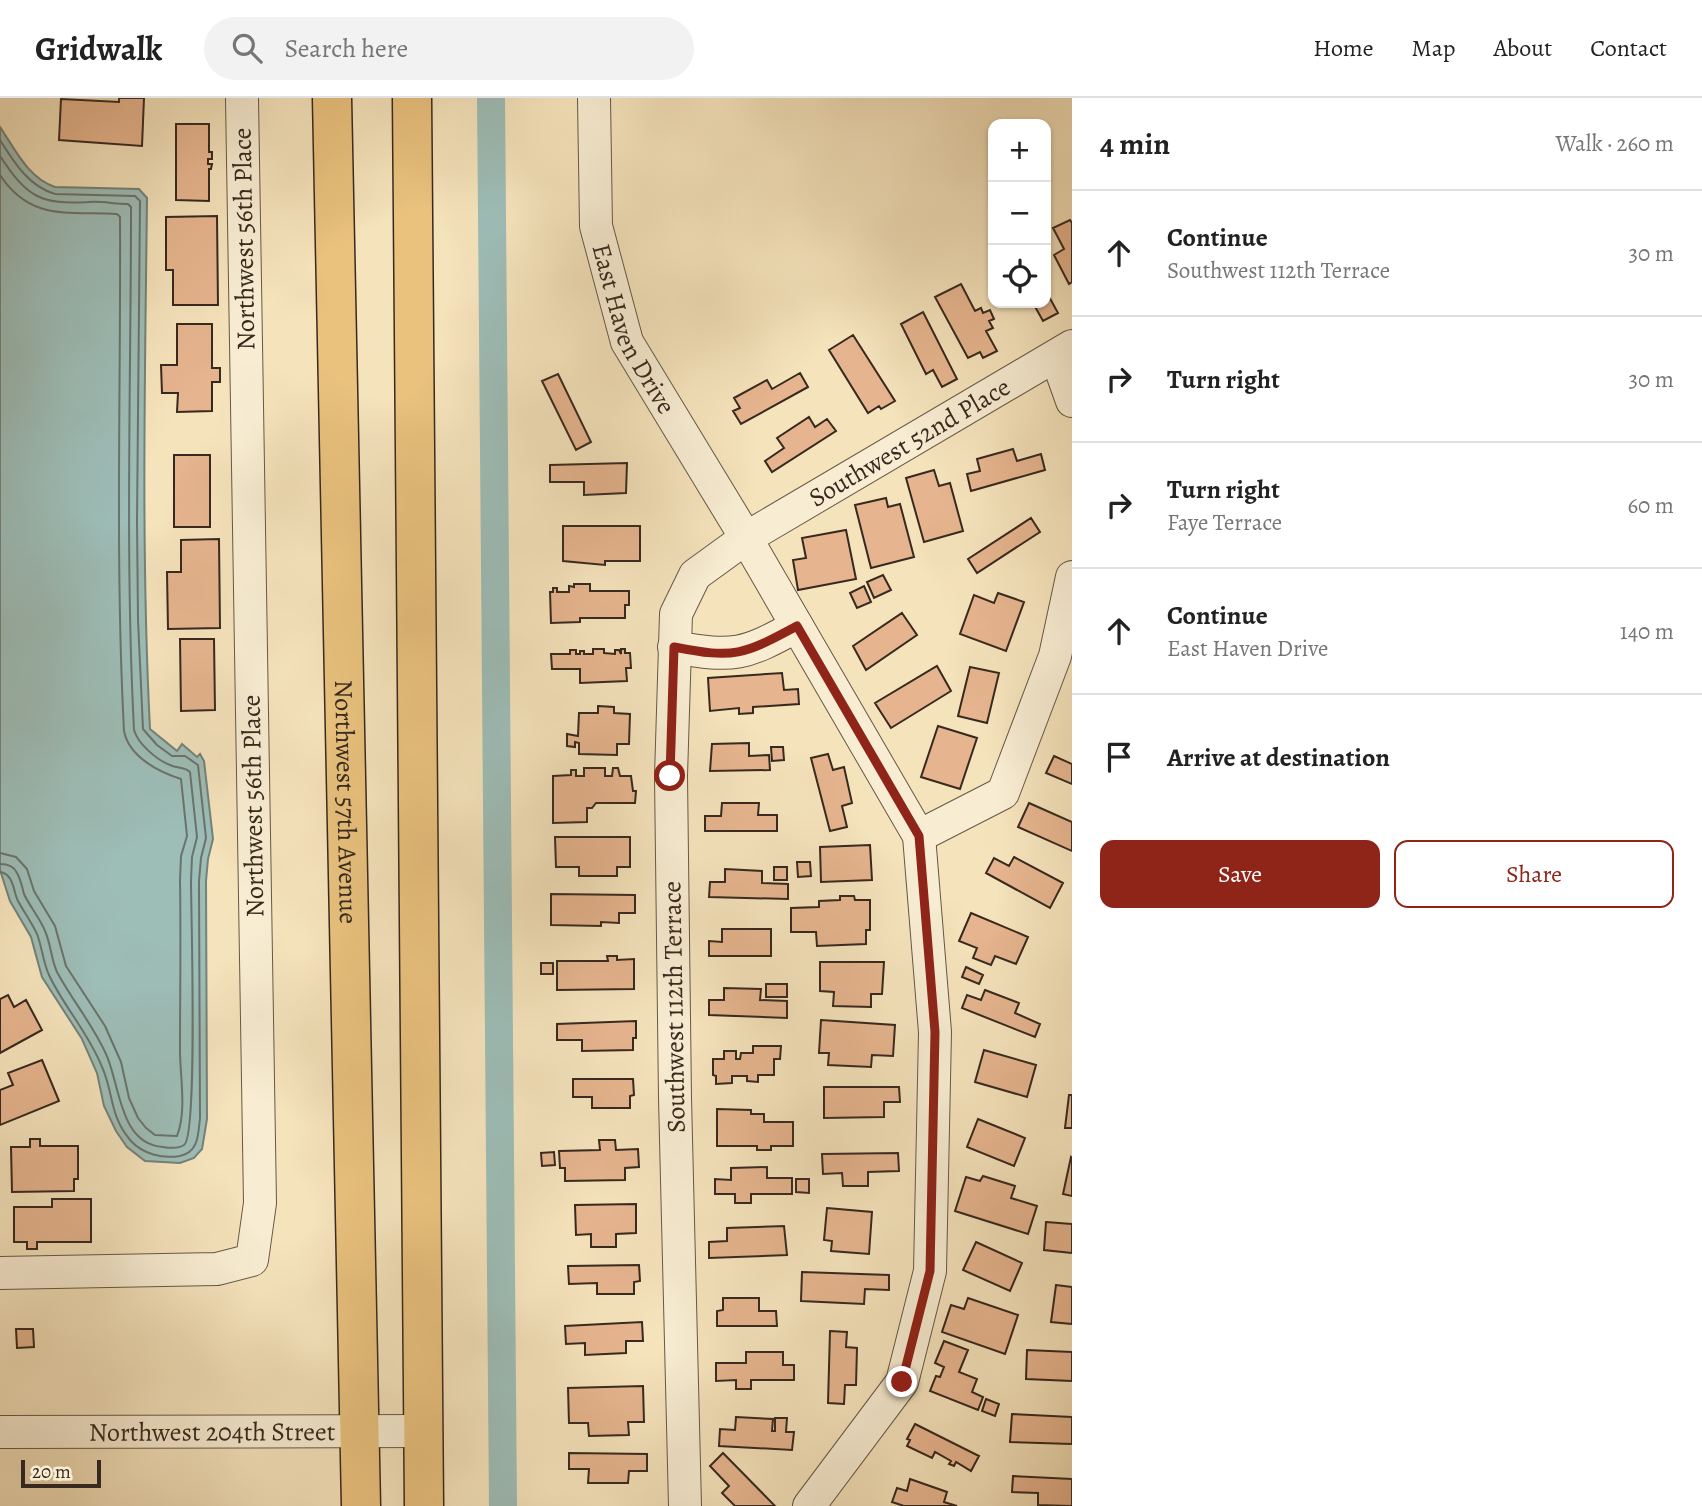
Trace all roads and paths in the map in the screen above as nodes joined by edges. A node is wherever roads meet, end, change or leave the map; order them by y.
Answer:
1 (242, 98) edge
2 (332, 98) edge
3 (412, 98) edge
4 (594, 98) edge
5 (1064, 351) edge
6 (1072, 401) edge
7 (746, 538) junction
8 (1072, 577) edge
9 (797, 626) junction
10 (674, 647) junction
11 (919, 836) junction
12 (0, 1273) edge
13 (360, 1431) junction
14 (423, 1431) junction
15 (0, 1432) edge
16 (360, 1506) edge
17 (424, 1506) edge
18 (685, 1506) edge
19 (809, 1506) edge

1 - 12 street, Northwest 56th Place
2 - 13 main road, Northwest 57th Avenue
3 - 14 main road
4 - 7 street, East Haven Drive
5 - 6 street
5 - 7 street, Southwest 52nd Place
7 - 9 street, East Haven Drive
7 - 10 street, Southwest 112th Terrace
8 - 11 street
9 - 10 street
9 - 11 street, East Haven Drive
10 - 18 street, Southwest 112th Terrace
11 - 19 street
13 - 14 street, Northwest 204th Street
13 - 15 street, Northwest 204th Street
13 - 16 main road, Northwest 57th Avenue
14 - 17 main road

